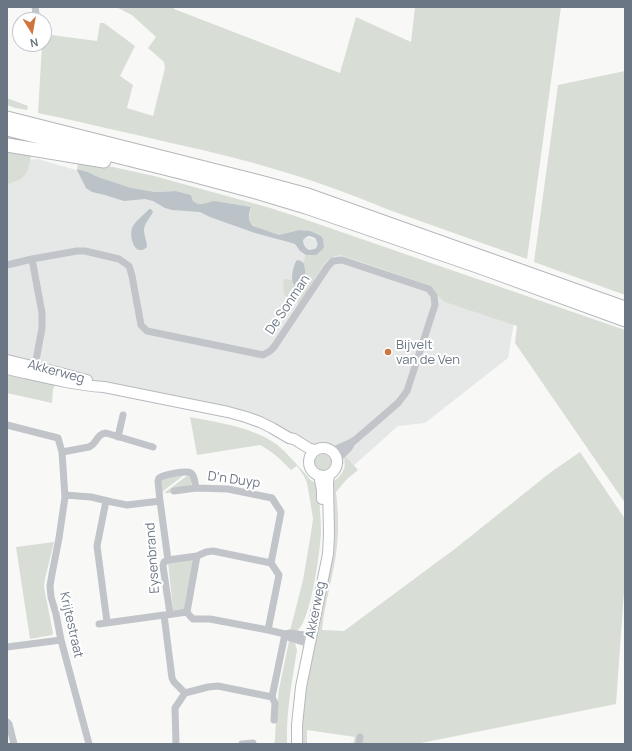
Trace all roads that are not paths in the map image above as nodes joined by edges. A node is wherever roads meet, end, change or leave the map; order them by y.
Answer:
1 (7, 109) edge
2 (7, 118) edge
3 (42, 126) junction
4 (7, 129) edge
5 (7, 145) edge
6 (192, 175) junction
7 (32, 259) junction
8 (7, 265) edge
9 (625, 308) edge
10 (625, 320) edge
11 (7, 360) edge
12 (7, 369) edge
13 (33, 371) junction
14 (123, 415) dead end
15 (7, 425) edge
16 (118, 437) junction
17 (289, 438) junction
18 (354, 441) junction
19 (153, 447) dead end
20 (316, 450) junction
21 (332, 451) junction
22 (62, 452) junction
23 (310, 459) junction
24 (337, 460) junction
25 (324, 475) junction
26 (196, 488) junction
27 (174, 491) dead end
28 (65, 495) junction
29 (106, 501) junction
30 (160, 501) junction
31 (197, 556) junction
32 (168, 560) junction
33 (271, 563) junction
34 (187, 612) junction
35 (167, 614) junction
36 (268, 630) junction
37 (285, 634) junction
38 (304, 638) junction
39 (61, 640) junction
40 (7, 647) edge
41 (185, 693) junction
42 (272, 697) junction
43 (274, 720) dead end
44 (7, 722) edge
45 (252, 743) edge
46 (14, 744) edge
47 (89, 744) edge
48 (176, 744) edge
49 (242, 744) edge
50 (291, 744) edge
51 (297, 744) edge

1 - 3 highway
2 - 3 highway
3 - 9 highway
4 - 6 highway
5 - 6 highway
6 - 10 highway
7 - 8 street, De Sonman
7 - 13 street
7 - 18 street, De Sonman
11 - 13 main road, Akkerweg
12 - 13 main road, Akkerweg
13 - 17 main road, Akkerweg
14 - 16 street
15 - 22 street, Krijtestraat
16 - 19 street
16 - 22 street
17 - 20 main road, Akkerweg
17 - 23 main road, Akkerweg
18 - 21 street, De Sonman
18 - 24 street, De Sonman
20 - 21 main road
20 - 23 main road
21 - 24 main road
22 - 28 street, Krijtestraat
23 - 25 main road
24 - 25 main road
25 - 38 main road, Akkerweg
26 - 27 street, D'n Duyp
26 - 30 street, D'n Duyp
26 - 33 street, D'n Duyp
28 - 29 street
28 - 39 street, Krijtestraat
29 - 30 street
29 - 35 street
30 - 32 street, Eysenbrand
31 - 32 street
31 - 33 street
31 - 34 street
32 - 35 street, Eysenbrand
33 - 36 street
34 - 35 street
34 - 36 street
35 - 41 street, Eysenbrand
36 - 37 street
37 - 38 street
37 - 42 street
38 - 50 main road, Akkerweg
38 - 51 main road, Akkerweg
39 - 40 street
39 - 47 street, Krijtestraat
41 - 42 street
41 - 48 street
42 - 43 street
44 - 46 street
45 - 49 street

